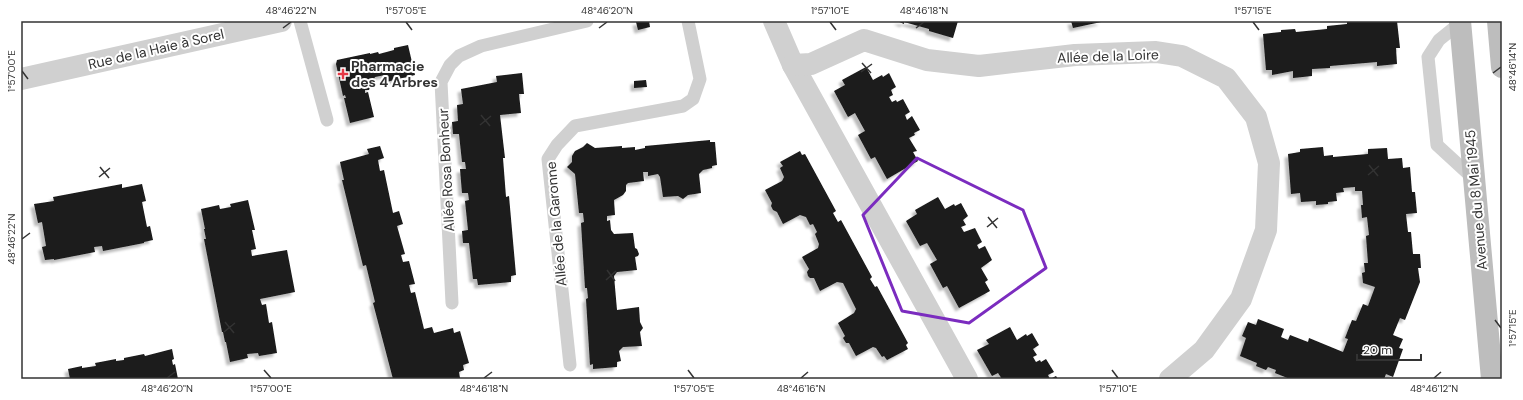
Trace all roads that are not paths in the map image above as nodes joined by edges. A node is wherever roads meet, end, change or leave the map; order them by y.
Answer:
1 (281, 21) edge
2 (300, 21) edge
3 (587, 21) edge
4 (688, 21) edge
5 (774, 21) edge
6 (1498, 21) edge
7 (1460, 22) edge
8 (793, 65) junction
9 (1502, 67) edge
10 (24, 79) edge
11 (327, 120) dead end
12 (1474, 179) junction
13 (452, 303) dead end
14 (570, 365) dead end
15 (967, 379) edge
16 (1170, 379) edge
17 (1492, 379) edge

1 - 10 street, Rue de la Haie à Sorel
2 - 11 lane
3 - 13 lane, Allée Rosa Bonheur
4 - 14 lane, Allée de la Garonne
5 - 8 street
6 - 9 street
7 - 12 street, Avenue du 8 Mai 1945
7 - 12 lane
8 - 15 street
8 - 16 street, Allée de la Loire
12 - 17 street, Avenue du 8 Mai 1945

